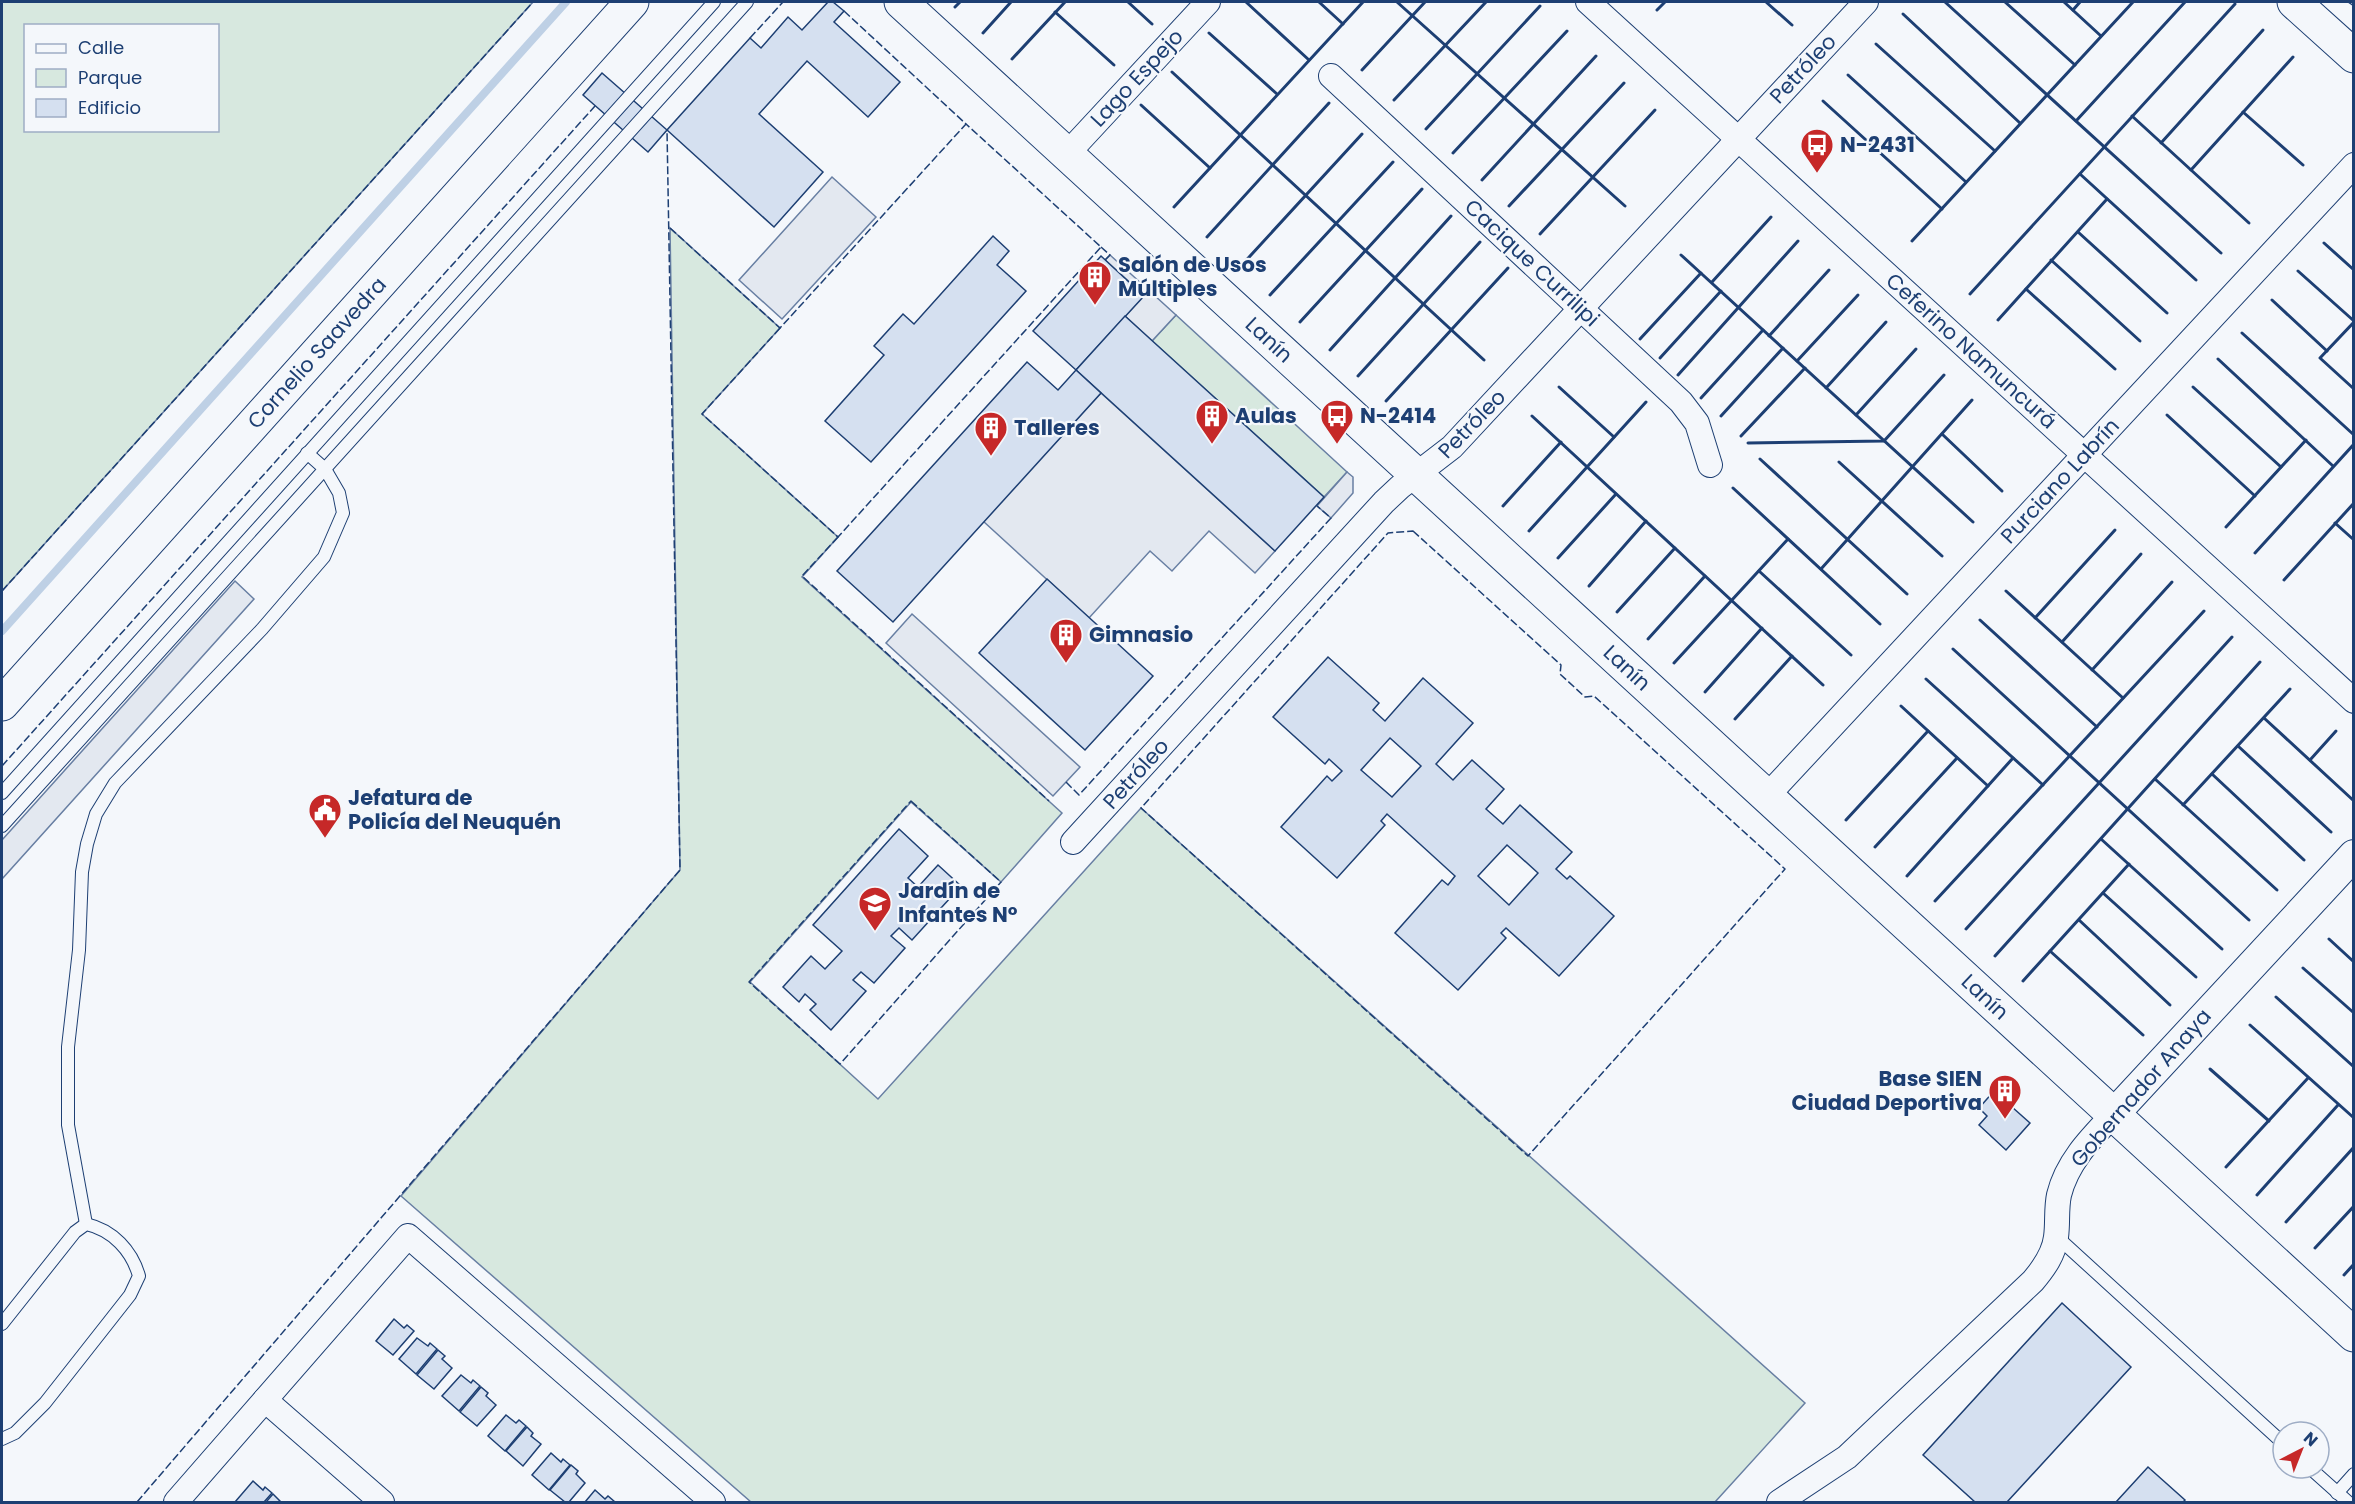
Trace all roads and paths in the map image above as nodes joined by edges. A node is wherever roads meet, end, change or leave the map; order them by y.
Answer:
1 (632, 2) edge
2 (714, 2) edge
3 (747, 2) edge
4 (901, 2) edge
5 (1208, 2) edge
6 (1588, 2) edge
7 (1866, 2) edge
8 (2294, 2) edge
9 (2354, 56) edge
10 (1332, 76) dead end
11 (1738, 139) junction
12 (1067, 154) junction
13 (2354, 165) edge
14 (1580, 309) junction
15 (307, 453) junction
16 (2084, 455) junction
17 (1710, 465) dead end
18 (325, 469) junction
19 (1417, 475) junction
20 (2354, 701) edge
21 (2, 704) edge
22 (2, 792) edge
23 (1767, 796) junction
24 (2, 826) edge
25 (1074, 842) dead end
26 (2354, 855) edge
27 (2113, 1115) junction
28 (86, 1224) junction
29 (2056, 1236) junction
30 (2, 1324) edge
31 (2354, 1335) edge
32 (265, 1400) junction
33 (2271, 1432) edge
34 (2, 1439) edge
35 (2354, 1474) edge
36 (2323, 1480) edge
37 (2337, 1493) junction
38 (176, 1503) edge
39 (382, 1503) edge
40 (713, 1503) edge
41 (1779, 1503) edge
42 (2348, 1503) edge

1 - 21 main road, Cornelio Saavedra
2 - 15 lane
3 - 18 lane
4 - 12 main road, Lanín
5 - 12 street, Lago Espejo
6 - 11 street, Ceferino Namuncurá
7 - 11 street, Petróleo
8 - 9 main road
10 - 14 street, Cacique Currilipi
11 - 14 street, Petróleo
11 - 16 street, Ceferino Namuncurá
12 - 19 main road, Lanín
13 - 16 street, Purciano Labrín
14 - 17 street, Cacique Currilipi
14 - 19 street, Petróleo
15 - 18 lane
15 - 22 lane
16 - 20 street, Ceferino Namuncurá
16 - 23 street, Purciano Labrín
18 - 24 lane
18 - 28 lane
19 - 23 main road, Lanín
19 - 25 street, Petróleo
23 - 27 main road, Lanín
26 - 27 street, Gobernador Anaya
27 - 29 street, Gobernador Anaya
27 - 31 main road, Lanín
28 - 30 lane
28 - 34 lane
29 - 33 lane
29 - 41 street, Gobernador Anaya
32 - 38 street
32 - 39 street
32 - 40 street
35 - 37 lane
36 - 37 lane
37 - 42 lane

